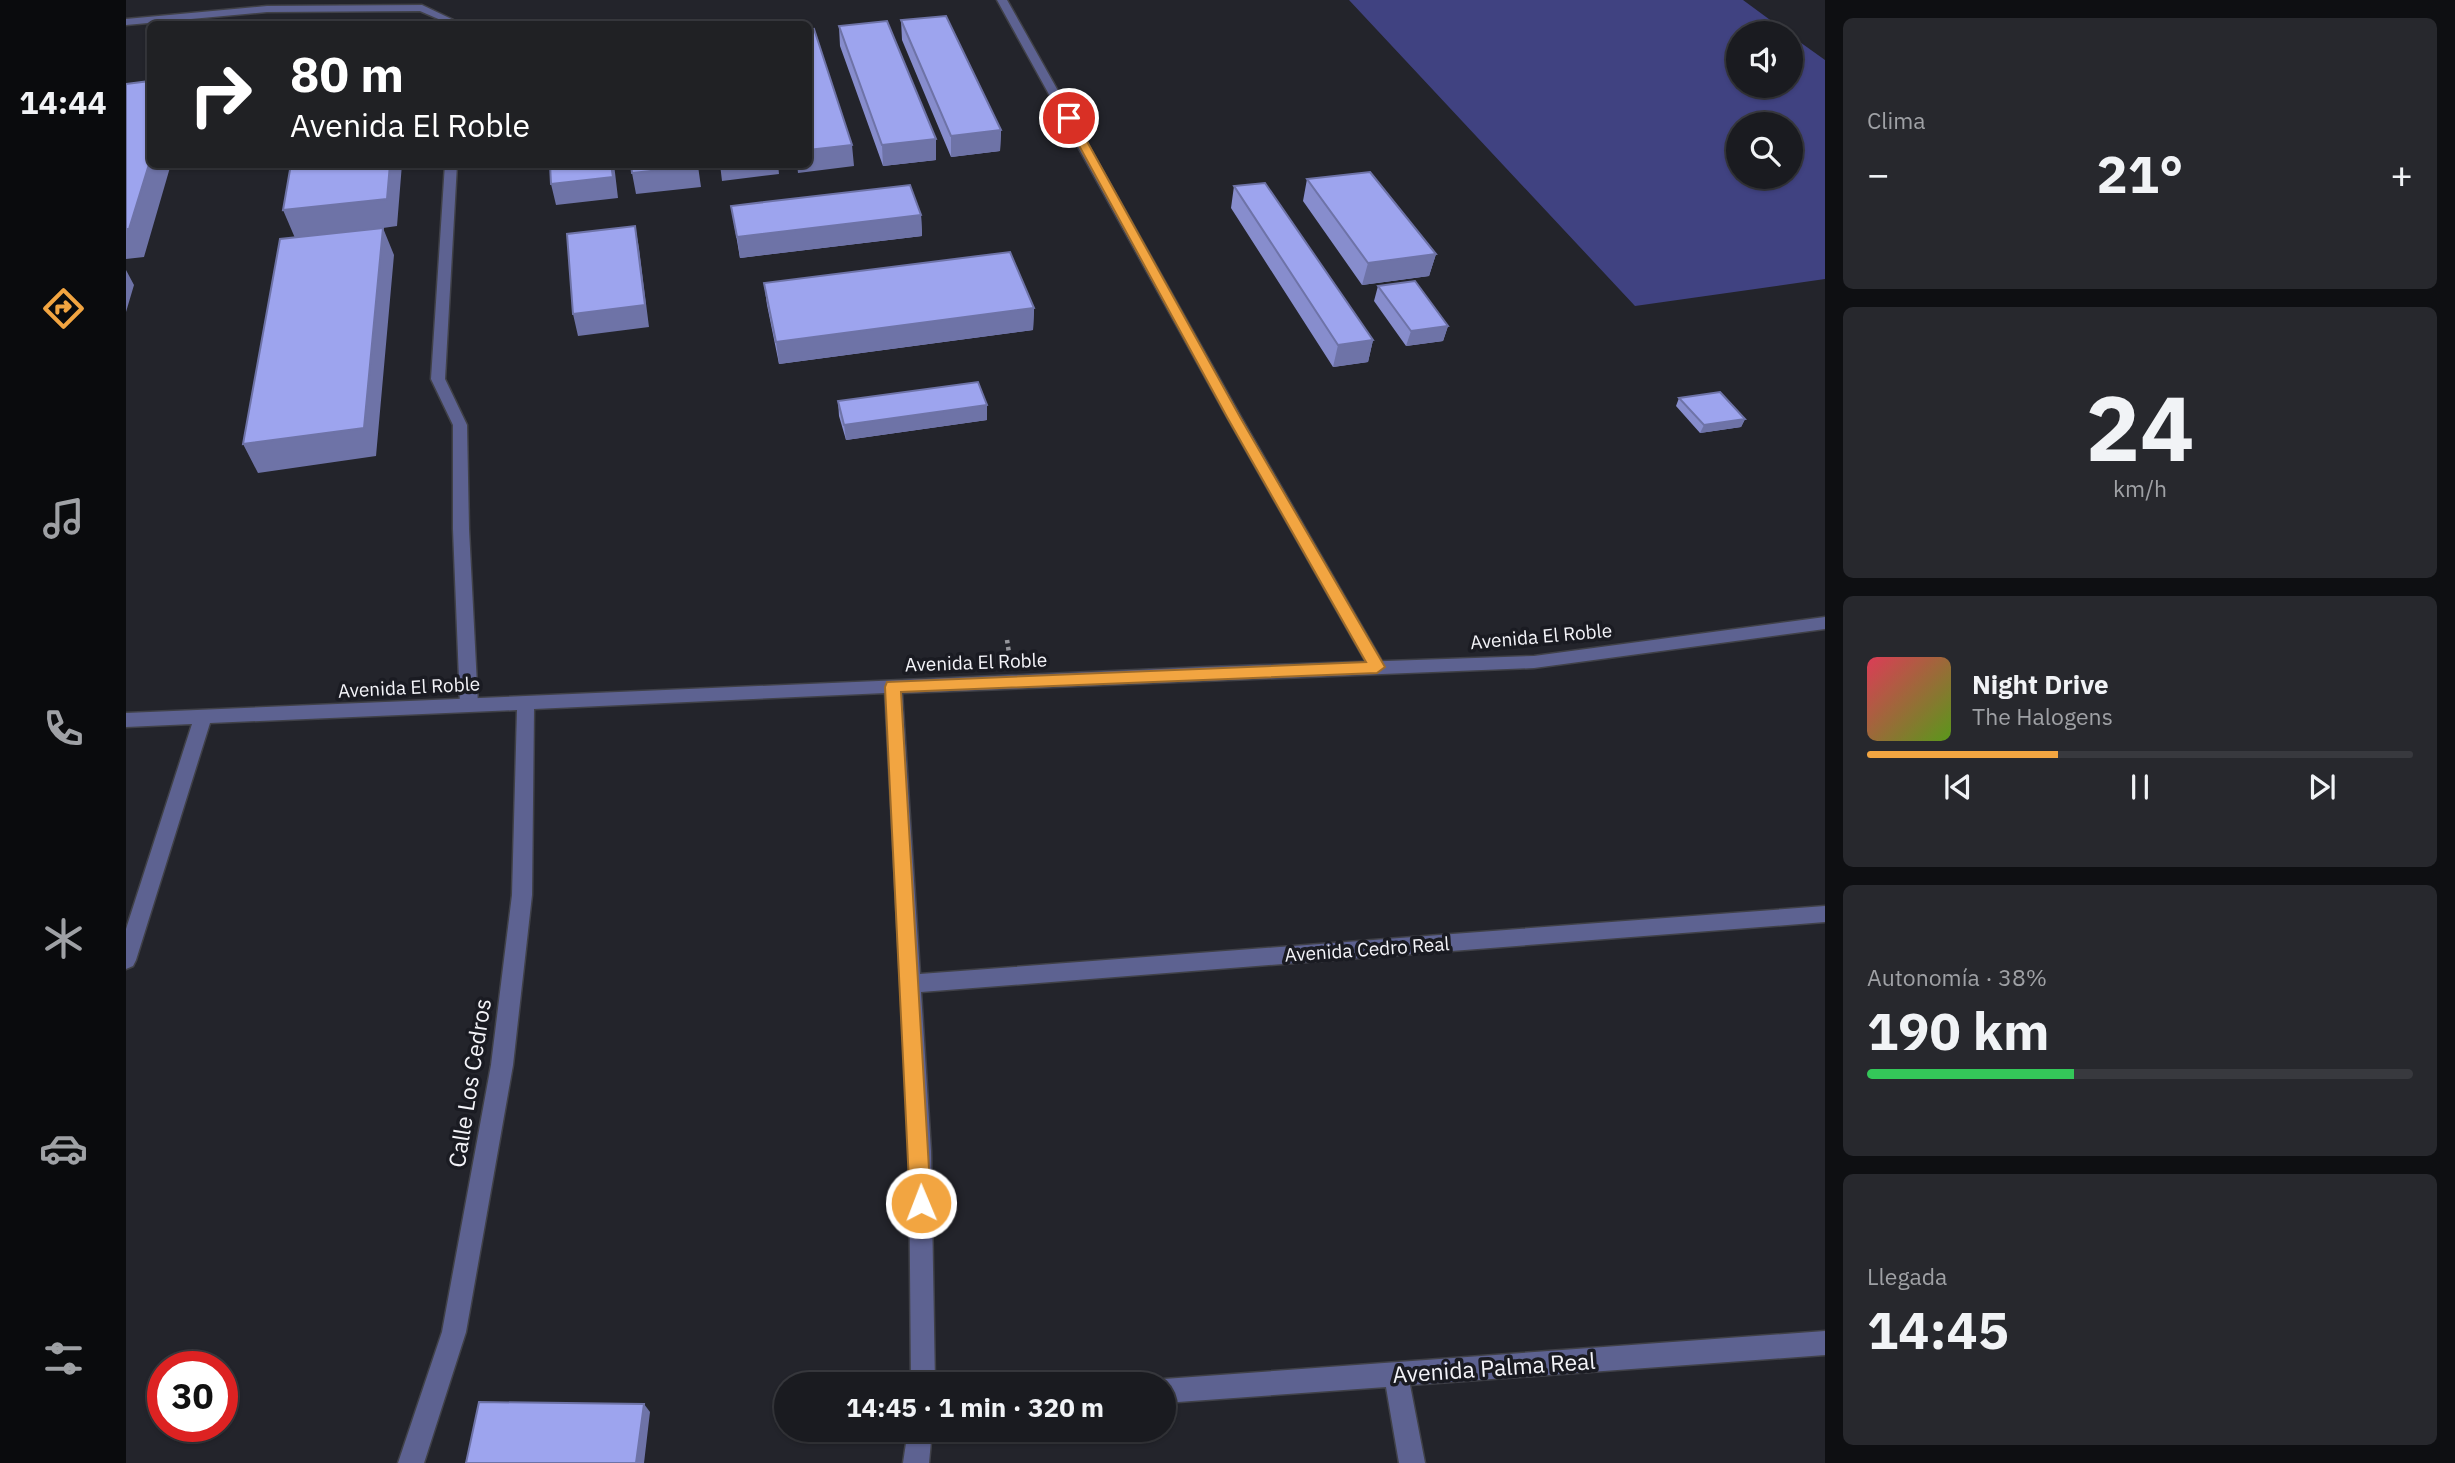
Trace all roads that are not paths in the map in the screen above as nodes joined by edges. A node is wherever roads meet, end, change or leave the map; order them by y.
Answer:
1 (1002, 0) edge
2 (450, 21) edge
3 (126, 22) edge
4 (451, 168) edge
5 (1825, 623) edge
6 (1377, 667) junction
7 (893, 687) junction
8 (526, 702) junction
9 (468, 705) junction
10 (203, 717) junction
11 (126, 720) edge
12 (1825, 914) edge
13 (126, 960) edge
14 (909, 984) junction
15 (1825, 1343) edge
16 (923, 1372) edge
17 (1396, 1376) junction
18 (1176, 1390) edge
19 (919, 1442) edge
20 (411, 1463) edge
21 (916, 1463) edge
22 (1412, 1463) edge

1 - 6 street
2 - 3 street
4 - 9 street
5 - 6 street, Avenida El Roble
6 - 7 street, Avenida El Roble
7 - 8 street, Avenida El Roble
7 - 14 street
8 - 9 street, Avenida El Roble
8 - 20 street, Calle Los Cedros
9 - 10 street, Avenida El Roble
10 - 11 street, Avenida El Roble
10 - 13 street
12 - 14 street, Avenida Cedro Real
14 - 16 street
15 - 17 street, Avenida Palma Real
17 - 18 street, Avenida Palma Real
17 - 22 street
19 - 21 street

